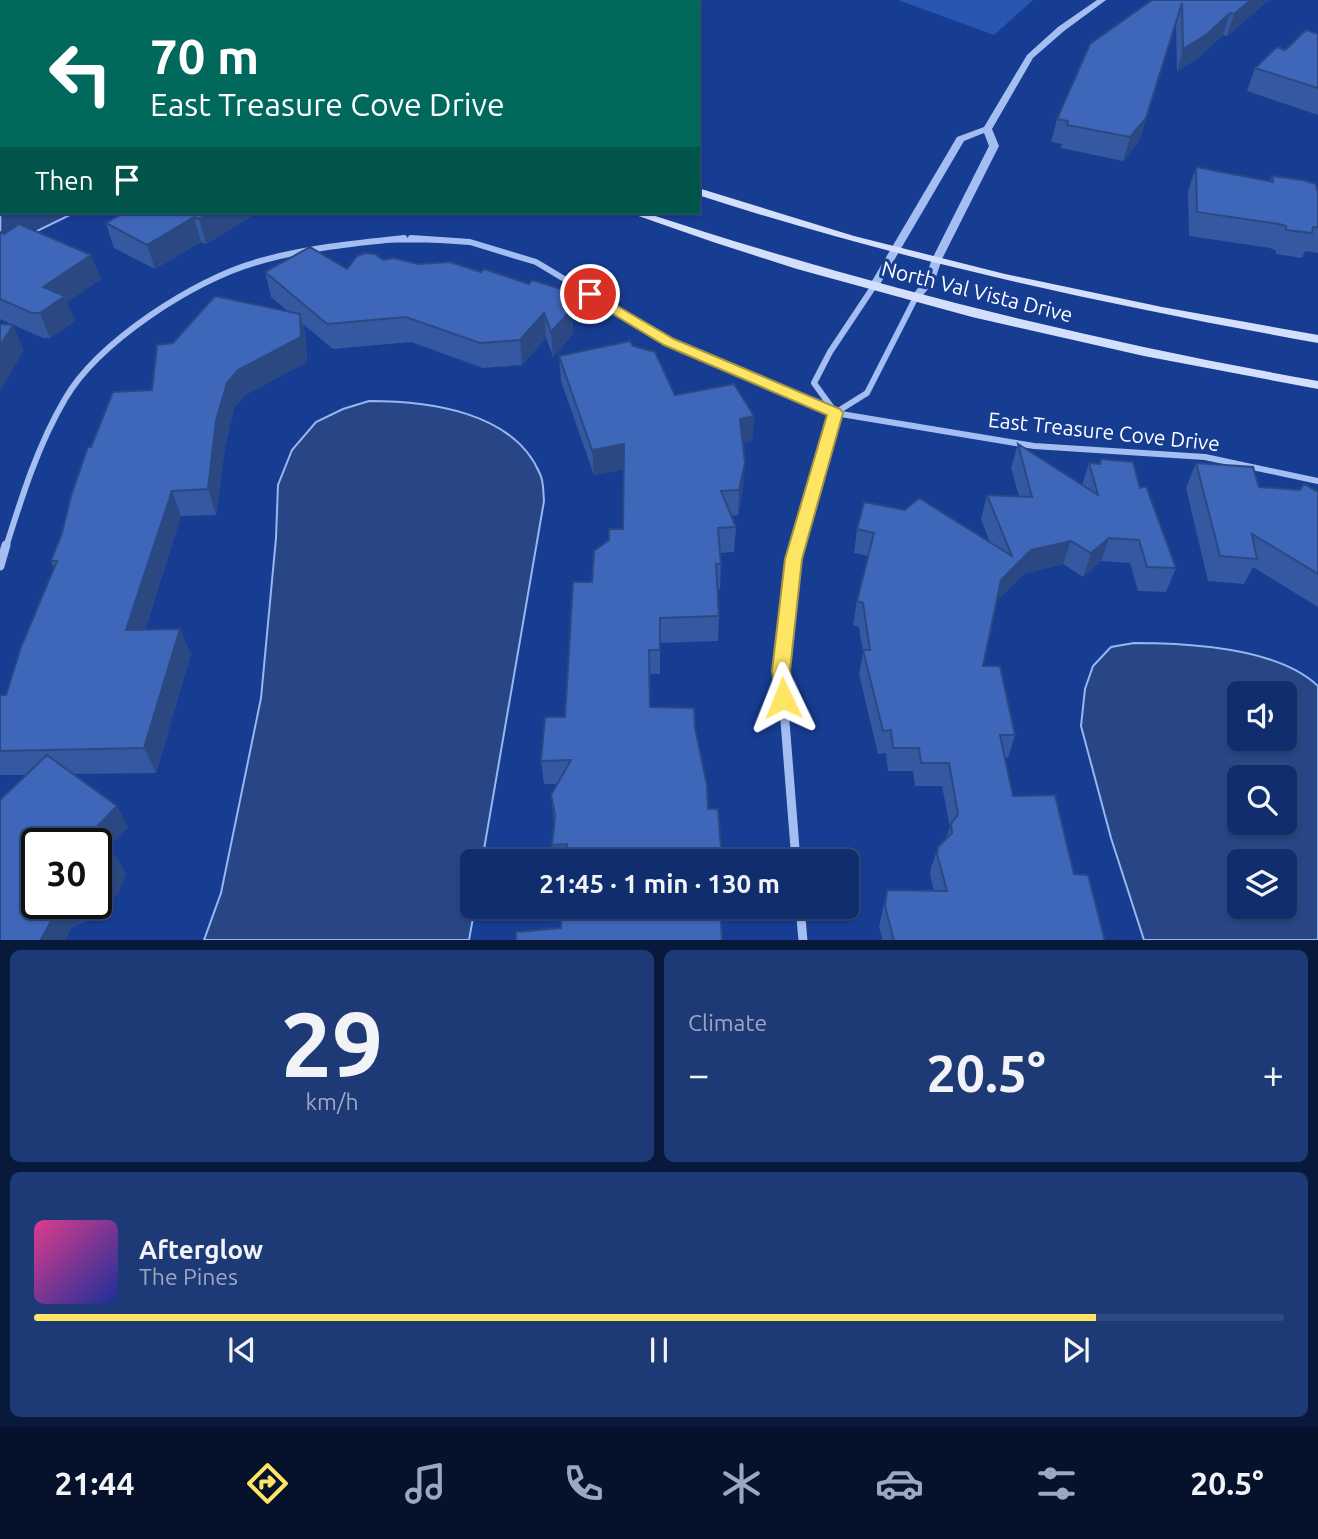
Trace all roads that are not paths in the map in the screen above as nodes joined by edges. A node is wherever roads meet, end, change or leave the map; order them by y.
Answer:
1 (1102, 0) edge
2 (987, 129) junction
3 (700, 192) edge
4 (639, 214) edge
5 (898, 249) junction
6 (937, 259) junction
7 (874, 286) junction
8 (916, 297) junction
9 (1318, 338) edge
10 (1318, 386) edge
11 (835, 413) junction
12 (1318, 481) edge
13 (0, 566) edge
14 (795, 849) edge
15 (801, 919) edge
16 (803, 940) edge

1 - 2 street
2 - 5 street
2 - 6 street
3 - 5 main road, North Val Vista Drive
4 - 7 main road, North Val Vista Drive
5 - 6 main road, North Val Vista Drive
5 - 7 street
6 - 8 street
6 - 9 main road, North Val Vista Drive
7 - 8 main road, North Val Vista Drive
7 - 11 street
8 - 10 main road, North Val Vista Drive
8 - 11 street
11 - 12 street, East Treasure Cove Drive
11 - 13 street, East Treasure Cove Drive
11 - 14 street
15 - 16 street

